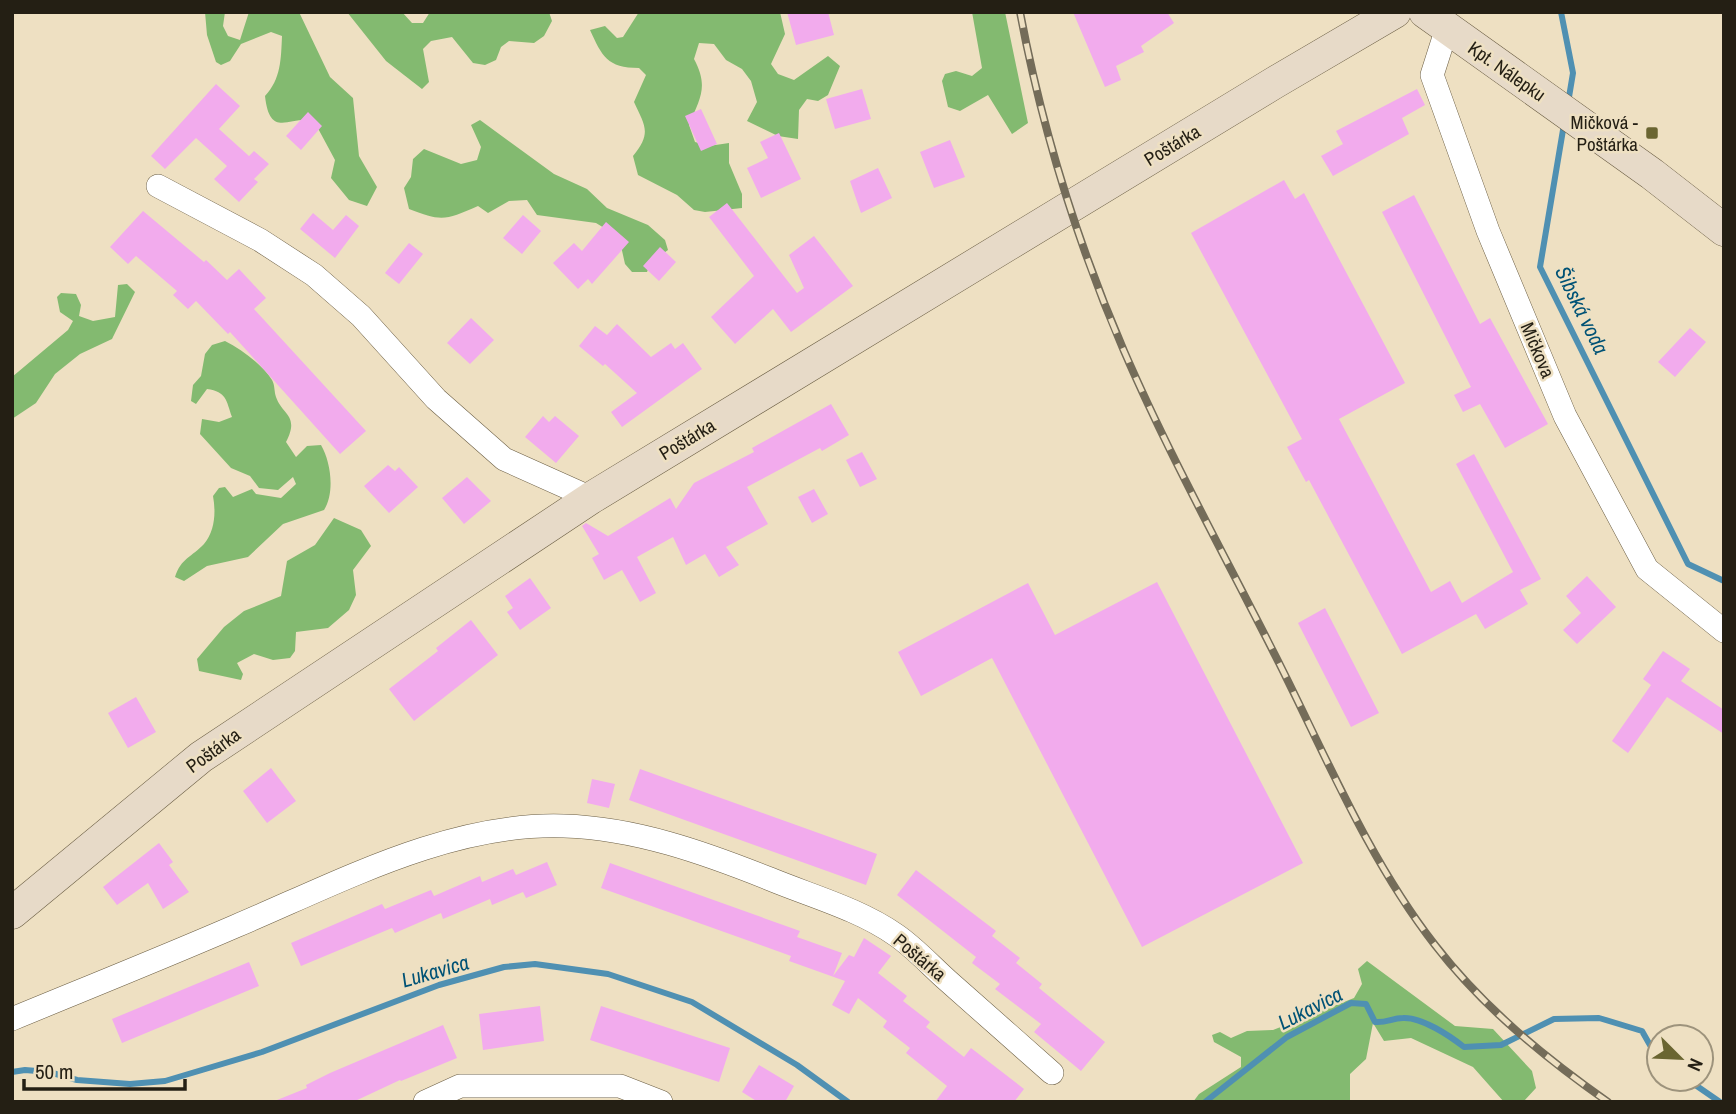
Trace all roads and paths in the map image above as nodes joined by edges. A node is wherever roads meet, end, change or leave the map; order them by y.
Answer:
1 (1395, 12) edge
2 (1436, 20) edge
3 (158, 186) dead end
4 (1724, 230) edge
5 (590, 498) junction
6 (1724, 631) edge
7 (12, 913) edge
8 (12, 1020) edge
9 (1052, 1073) dead end
10 (425, 1102) edge
11 (661, 1102) edge

1 - 5 street, Poštárka
2 - 4 street, Kpt. Nálepku
2 - 6 street, Mičkova
3 - 5 street
5 - 7 street, Poštárka
8 - 9 street, Poštárka
10 - 11 street

